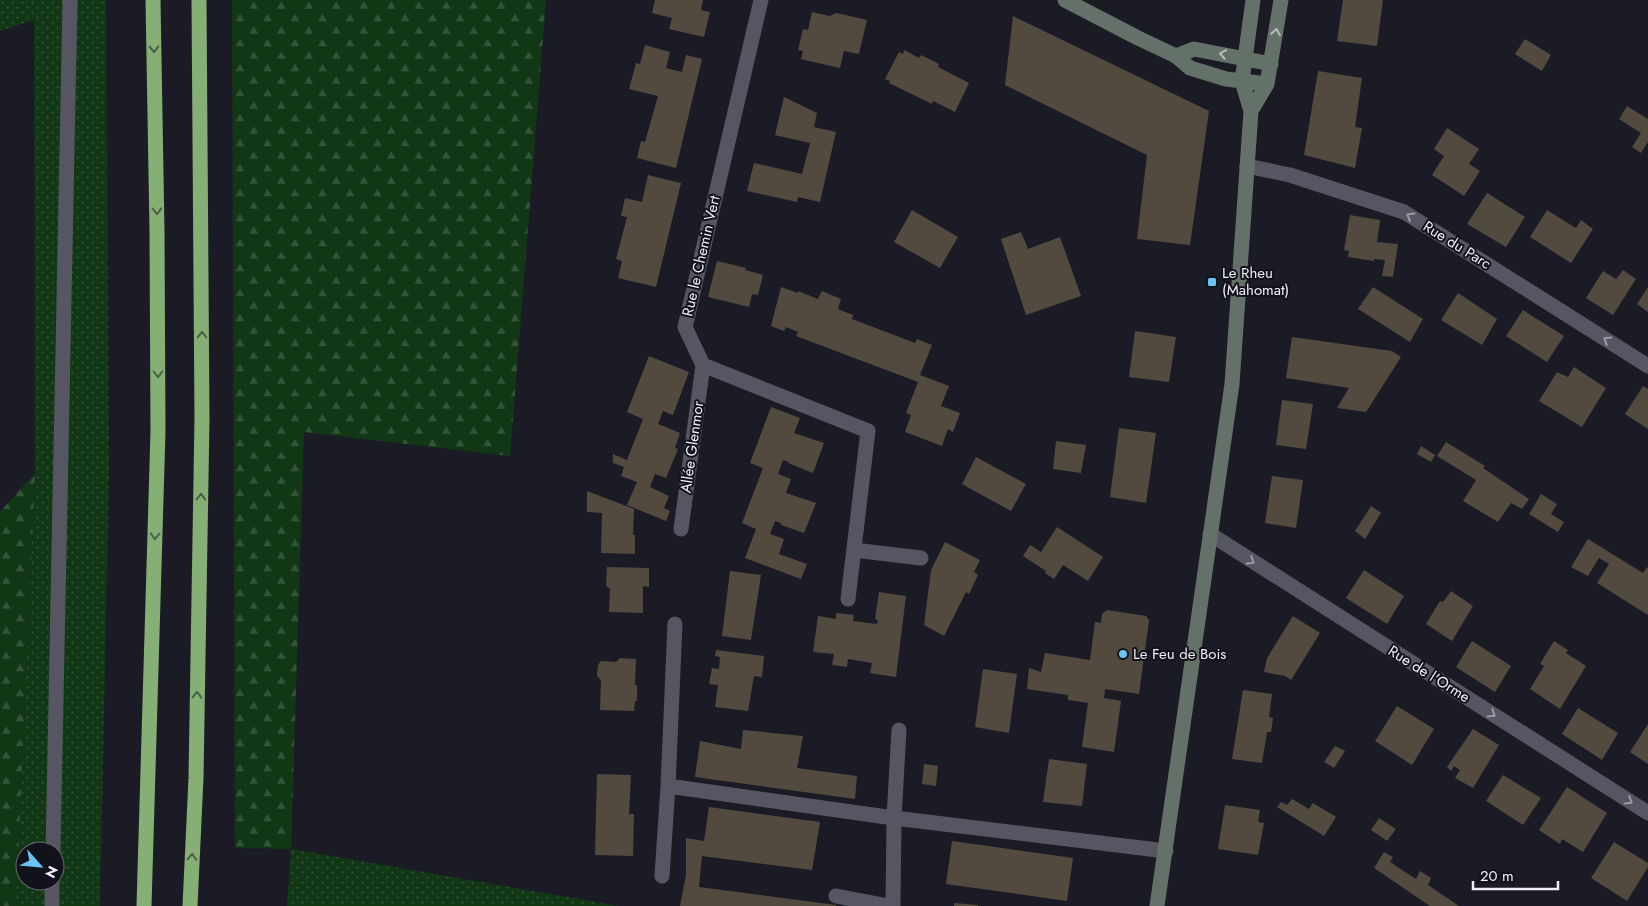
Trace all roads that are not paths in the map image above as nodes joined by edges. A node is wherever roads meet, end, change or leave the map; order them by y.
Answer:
1 (70, 0) edge
2 (153, 0) edge
3 (199, 0) edge
4 (761, 0) edge
5 (1065, 0) edge
6 (1253, 0) edge
7 (1281, 0) edge
8 (1176, 56) junction
9 (1245, 60) junction
10 (1271, 64) junction
11 (1242, 81) junction
12 (1266, 84) junction
13 (1251, 111) junction
14 (1247, 166) junction
15 (703, 365) junction
16 (1648, 366) edge
17 (681, 529) dead end
18 (1210, 534) junction
19 (854, 550) junction
20 (921, 558) dead end
21 (848, 599) dead end
22 (675, 624) dead end
23 (899, 730) dead end
24 (668, 786) junction
25 (1648, 813) edge
26 (894, 818) junction
27 (53, 841) edge
28 (1166, 851) junction
29 (662, 876) dead end
30 (52, 891) edge
31 (836, 896) dead end
32 (52, 906) edge
33 (144, 906) edge
34 (190, 906) edge
35 (891, 906) edge
36 (1157, 906) edge

1 - 27 street
2 -> 33 highway
34 -> 3 highway
4 - 15 street, Rue le Chemin Vert
5 - 8 main road
6 - 9 main road
10 -> 7 main road
9 -> 8 main road
8 - 11 main road
9 - 10 main road
9 - 11 main road
10 - 12 main road
11 - 12 main road
11 - 13 main road
12 - 13 main road
13 - 14 main road
16 -> 14 street, Rue du Parc
14 - 18 main road
15 - 17 street, Allée Glenmor
15 - 19 street
18 -> 25 street, Rue de l'Orme
18 - 28 main road
19 - 20 street
19 - 21 street
22 - 24 street
23 - 26 street
24 - 26 street
24 - 29 street
26 - 28 street
26 - 35 street
28 - 36 main road
30 - 32 street
31 - 35 street

